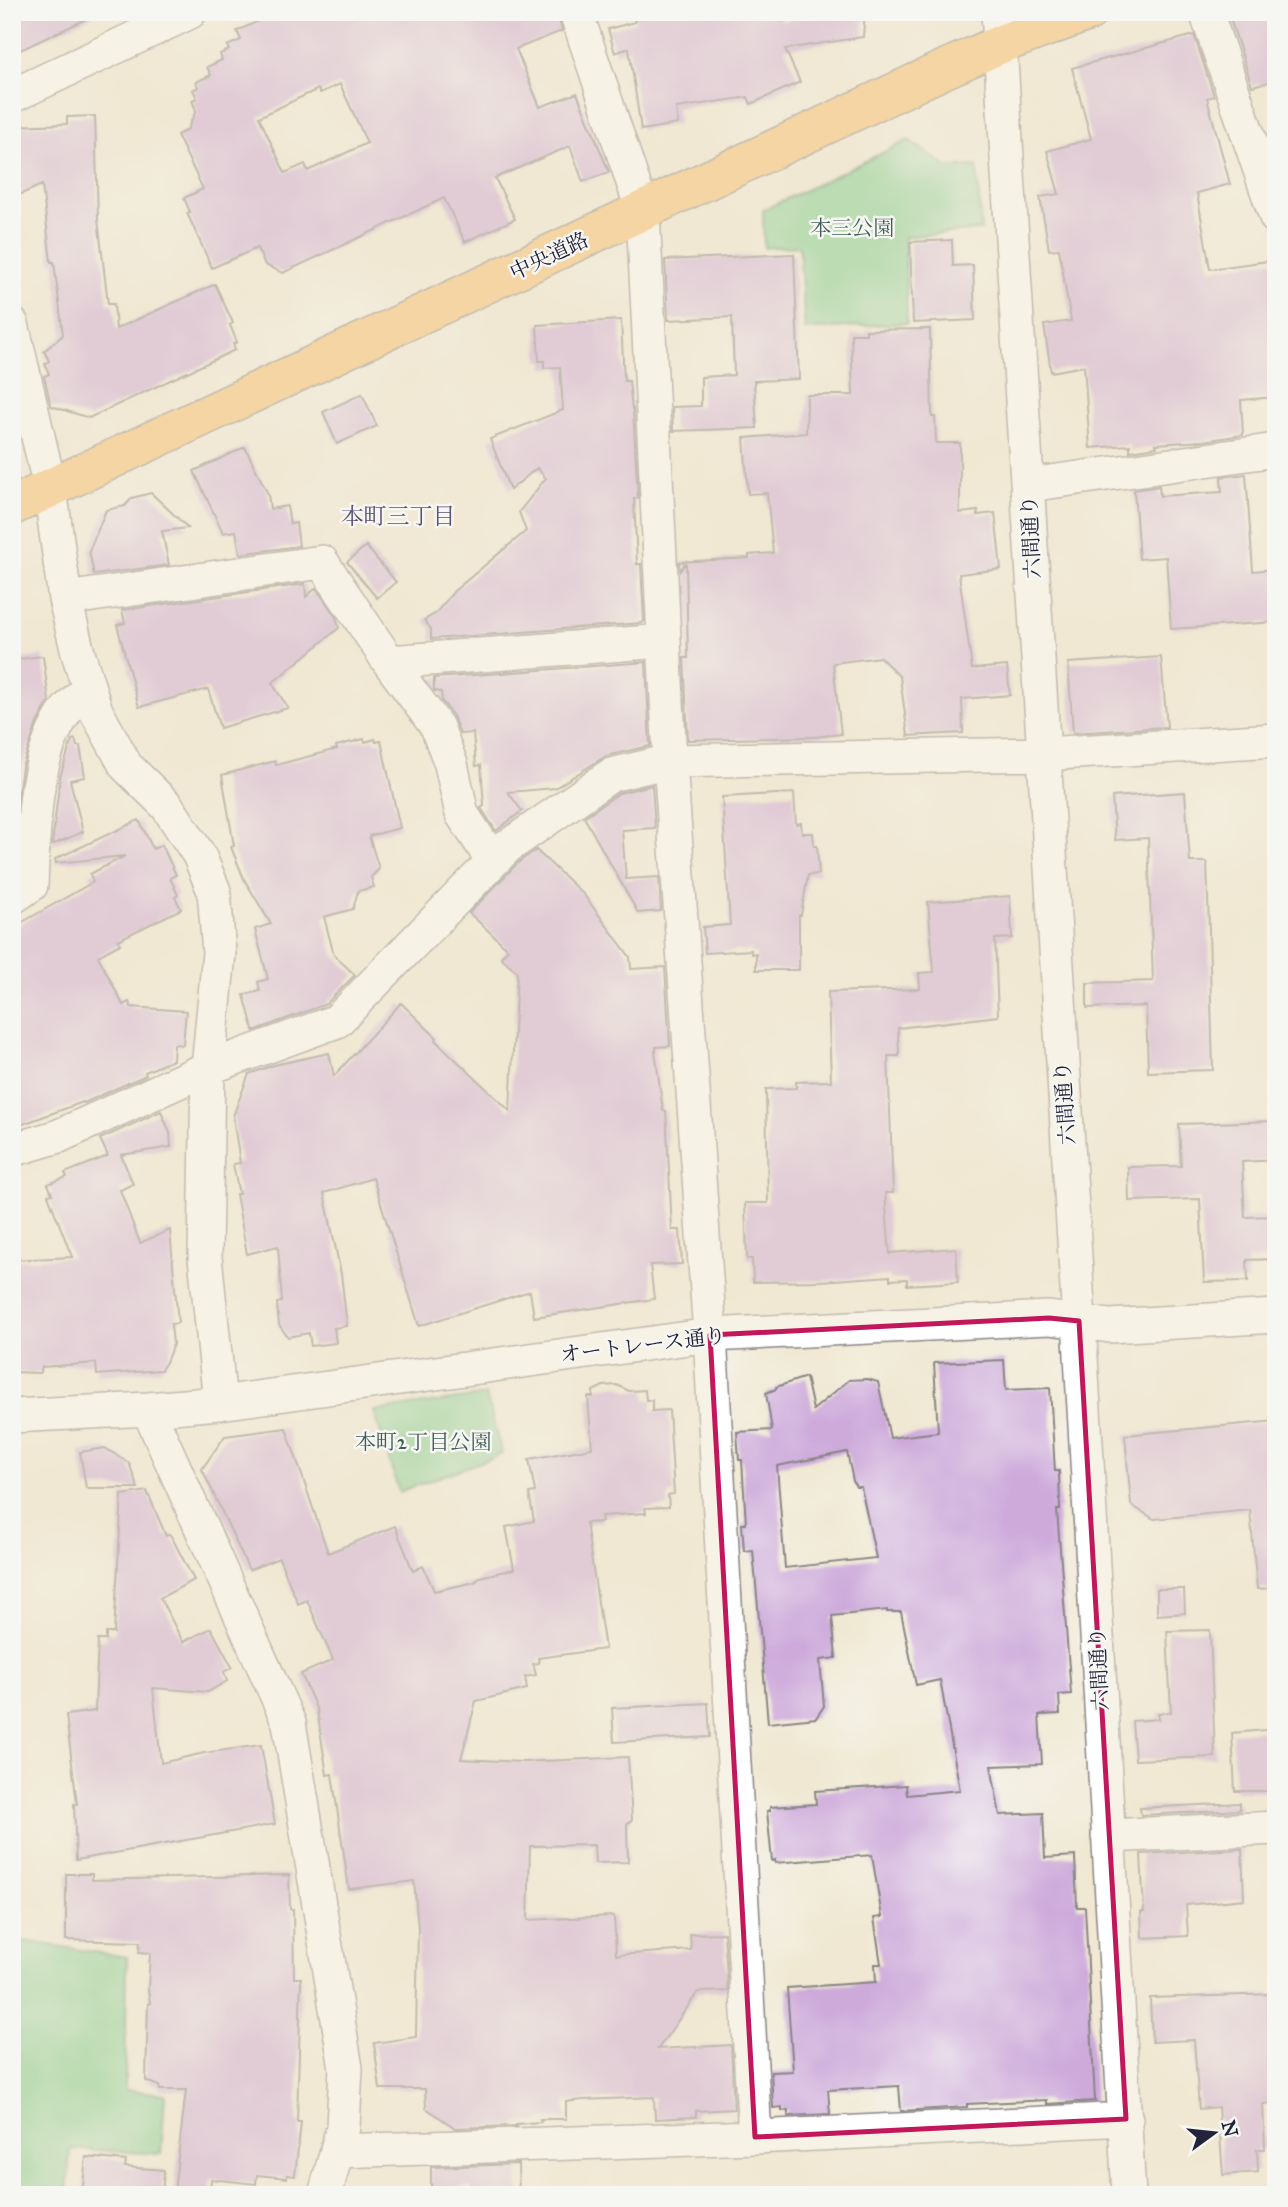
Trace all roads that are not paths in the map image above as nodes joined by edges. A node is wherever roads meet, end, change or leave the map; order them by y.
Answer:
1 (190, 12) edge
2 (576, 12) edge
3 (1088, 12) edge
4 (1206, 12) edge
5 (1000, 28) edge
6 (12, 96) edge
7 (643, 212) junction
8 (1276, 217) edge
9 (12, 324) edge
10 (1276, 450) edge
11 (1029, 485) junction
12 (50, 488) junction
13 (12, 506) edge
14 (65, 599) junction
15 (663, 641) junction
16 (388, 662) junction
17 (89, 688) junction
18 (1276, 740) edge
19 (1043, 754) junction
20 (670, 761) junction
21 (24, 786) edge
22 (493, 861) junction
23 (12, 898) edge
24 (208, 1068) junction
25 (12, 1150) edge
26 (1276, 1316) edge
27 (1079, 1321) junction
28 (710, 1335) junction
29 (220, 1402) junction
30 (148, 1409) junction
31 (12, 1416) edge
32 (1276, 1828) edge
33 (1108, 1836) junction
34 (1125, 2119) junction
35 (755, 2137) junction
36 (338, 2151) junction
37 (325, 2195) edge
38 (1129, 2195) edge

1 - 6 street
2 - 7 street
3 - 5 main road, 中央道路
4 - 8 street
5 - 7 main road, 中央道路
5 - 11 street, 六間通り
7 - 12 main road, 中央道路
7 - 15 street
9 - 12 street
10 - 11 street
11 - 19 street, 六間通り
12 - 13 main road, 中央道路
12 - 14 street
14 - 16 street
14 - 17 street
15 - 16 street
15 - 20 street
16 - 22 street
17 - 21 street
17 - 24 street
18 - 19 street
19 - 20 street
19 - 27 street, 六間通り
20 - 22 street
20 - 28 street
21 - 23 street
22 - 24 street
24 - 25 street
24 - 29 street
26 - 27 street, オートレース通り
27 - 28 street, オートレース通り
27 - 33 street, 六間通り
28 - 29 street, オートレース通り
28 - 35 street
29 - 30 street, オートレース通り
30 - 31 street, オートレース通り
30 - 36 street
32 - 33 street
33 - 34 street, 六間通り
34 - 35 street
34 - 38 street, 六間通り
35 - 36 street
36 - 37 street

